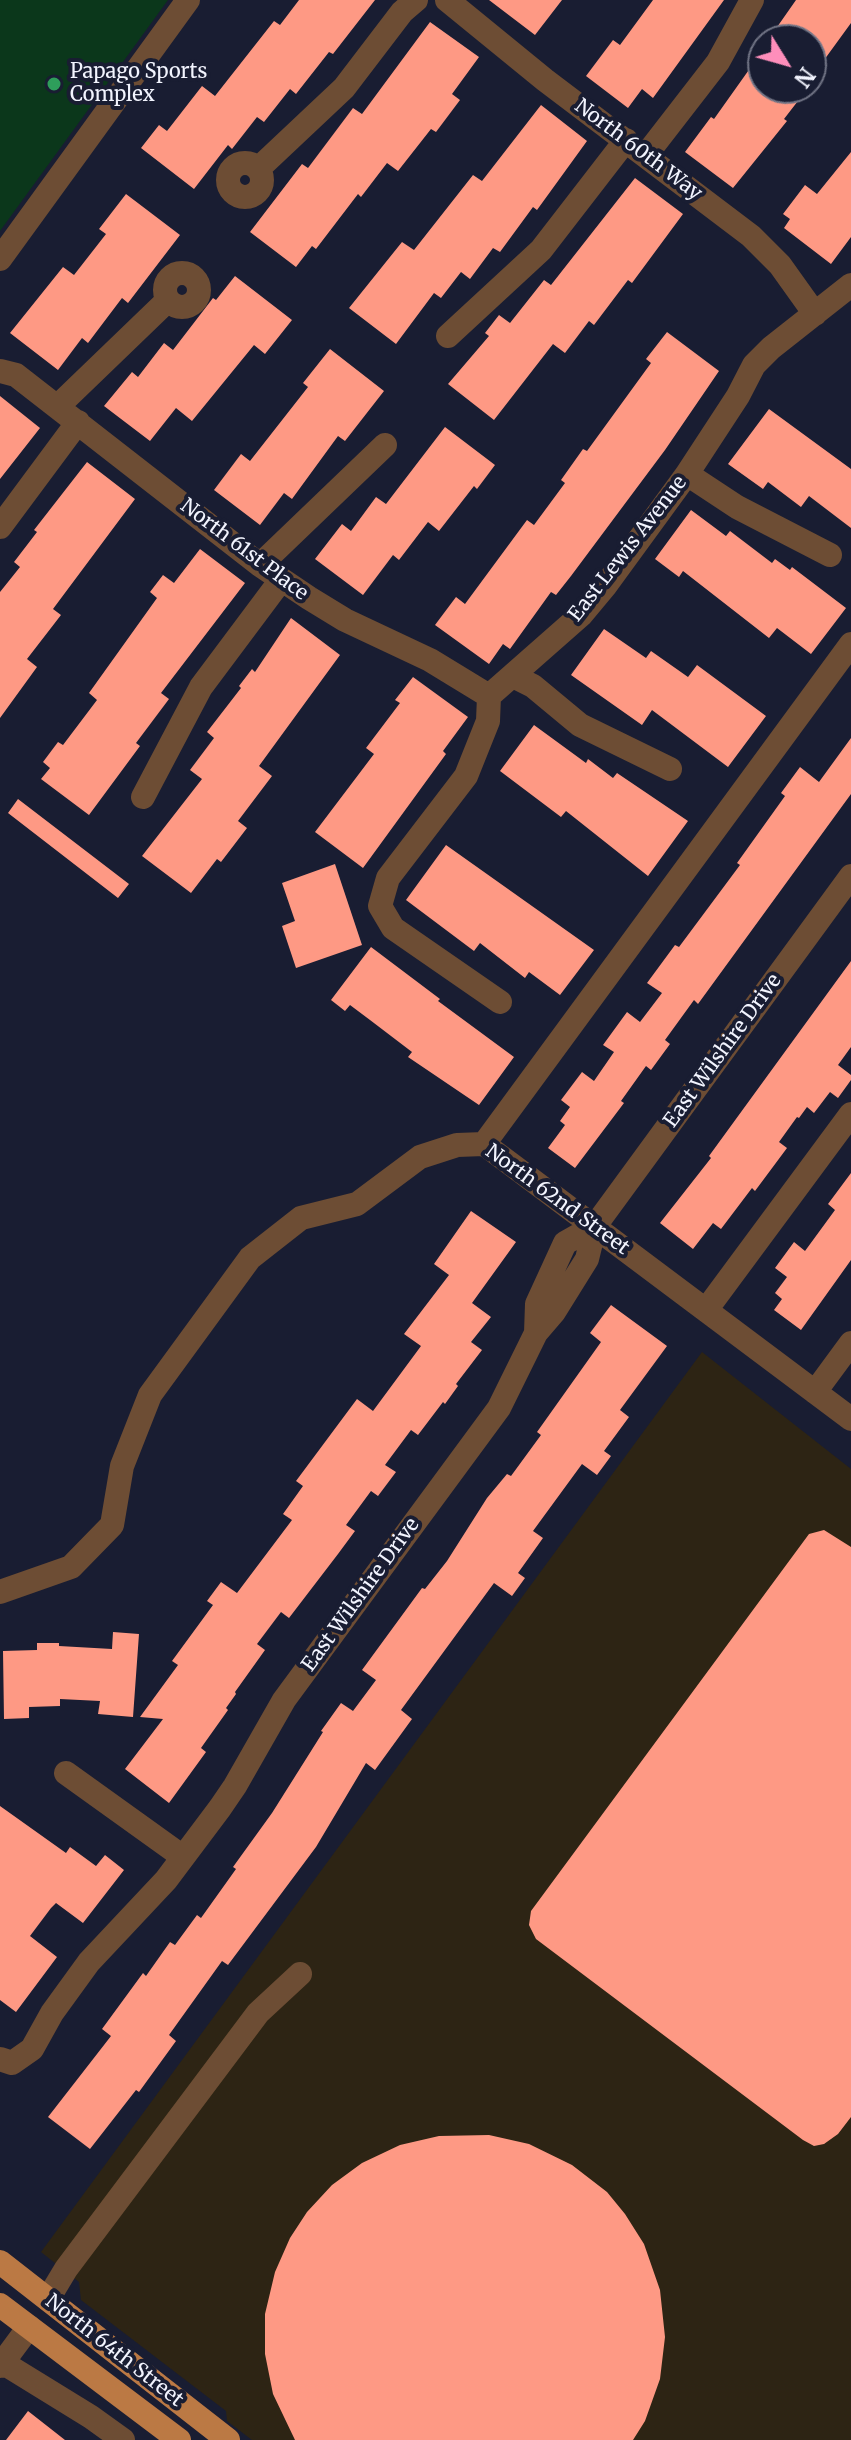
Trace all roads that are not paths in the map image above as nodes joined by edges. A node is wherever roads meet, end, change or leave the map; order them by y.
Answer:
1 (188, 0) edge
2 (416, 0) edge
3 (447, 0) edge
4 (752, 0) edge
5 (636, 148) junction
6 (258, 169) dead end
7 (0, 259) edge
8 (851, 285) edge
9 (168, 300) dead end
10 (815, 314) junction
11 (448, 336) dead end
12 (0, 353) edge
13 (8, 373) edge
14 (57, 407) junction
15 (78, 422) junction
16 (385, 445) dead end
17 (687, 474) junction
18 (0, 527) edge
19 (830, 555) dead end
20 (260, 565) junction
21 (281, 580) junction
22 (851, 644) edge
23 (513, 676) junction
24 (489, 696) junction
25 (670, 769) dead end
26 (143, 797) dead end
27 (851, 876) edge
28 (500, 1002) dead end
29 (851, 1114) edge
30 (484, 1144) junction
31 (595, 1226) junction
32 (706, 1310) junction
33 (851, 1343) edge
34 (815, 1392) junction
35 (851, 1419) edge
36 (0, 1592) edge
37 (66, 1773) dead end
38 (183, 1857) junction
39 (300, 1974) dead end
40 (0, 2059) edge
41 (0, 2262) edge
42 (48, 2299) junction
43 (0, 2305) edge
44 (29, 2327) junction
45 (1, 2363) edge
46 (110, 2436) edge
47 (179, 2440) edge
48 (228, 2440) edge

1 - 7 street
2 - 6 street
3 - 5 street, North 60th Way
4 - 5 street
5 - 10 street, North 60th Way
5 - 11 street
8 - 10 street, East Lewis Avenue
9 - 14 street
10 - 17 street, East Lewis Avenue
12 - 13 street, North 61st Place
13 - 14 street, North 61st Place
14 - 15 street, North 61st Place
15 - 18 street
15 - 20 street, North 61st Place
16 - 20 street
17 - 19 street
17 - 23 street, East Lewis Avenue
20 - 21 street, North 61st Place
21 - 24 street, North 61st Place
21 - 26 street
22 - 30 street
23 - 24 street, East Lewis Avenue
23 - 25 street
24 - 28 street
27 - 31 street, East Wilshire Drive
29 - 32 street
30 - 31 street, North 62nd Street
30 - 36 street, North 62nd Street
31 - 32 street, North 62nd Street
31 - 38 street, East Wilshire Drive
32 - 34 street, North 62nd Street
33 - 34 street
34 - 35 street, North 62nd Street
37 - 38 street
38 - 40 street, East Wilshire Drive
39 - 42 street
41 - 42 main road, North 64th Street
42 - 44 main road
42 - 48 main road, North 64th Street
43 - 44 main road, North 64th Street
44 - 45 street
44 - 47 main road, North 64th Street
45 - 46 street

